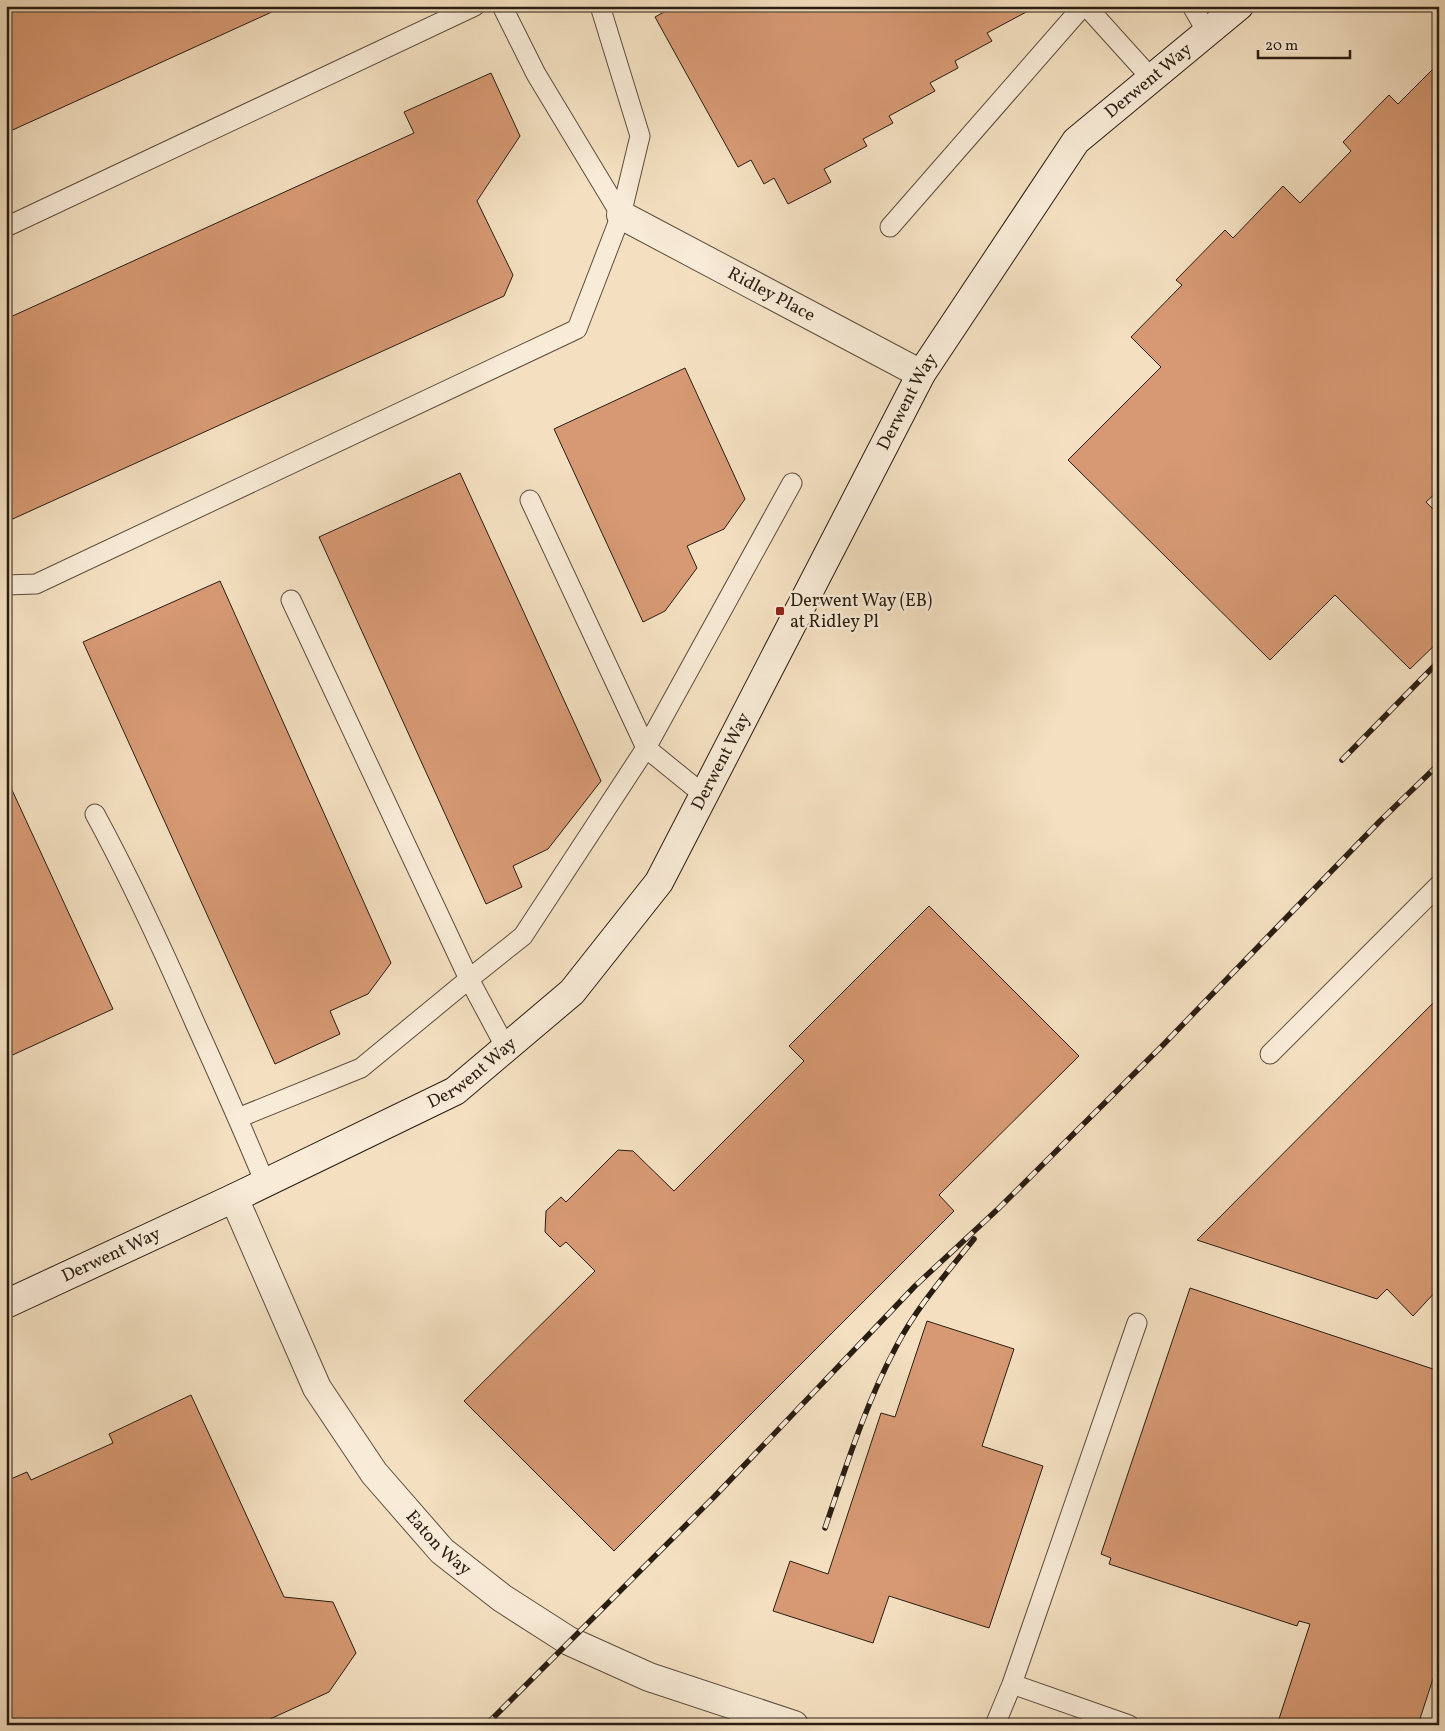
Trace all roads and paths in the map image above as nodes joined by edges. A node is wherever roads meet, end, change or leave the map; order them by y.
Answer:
1 (475, 6) edge
2 (502, 6) edge
3 (600, 6) edge
4 (1085, 6) edge
5 (1192, 6) edge
6 (1239, 6) edge
7 (1207, 32) junction
8 (1151, 78) junction
9 (621, 215) junction
10 (6, 227) edge
11 (890, 227) dead end
12 (921, 374) junction
13 (792, 482) dead end
14 (530, 500) dead end
15 (6, 585) edge
16 (292, 600) dead end
17 (646, 748) junction
18 (704, 796) junction
19 (95, 814) dead end
20 (1439, 885) edge
21 (470, 979) junction
22 (506, 1048) junction
23 (1270, 1054) dead end
24 (238, 1118) junction
25 (266, 1183) junction
26 (234, 1198) junction
27 (6, 1304) edge
28 (1137, 1323) dead end
29 (1012, 1684) junction
30 (794, 1725) edge
31 (995, 1725) edge
32 (1129, 1725) edge

1 - 10 lane
2 - 9 lane
3 - 9 lane
4 - 8 lane
4 - 11 lane
5 - 7 lane
6 - 7 street, Derwent Way
7 - 8 street, Derwent Way
8 - 12 street, Derwent Way
9 - 12 street, Ridley Place
9 - 15 lane
12 - 18 street, Derwent Way
13 - 17 lane
14 - 17 lane
16 - 21 lane
17 - 18 lane
17 - 21 lane
18 - 22 street, Derwent Way
19 - 24 lane
20 - 23 lane
21 - 22 lane
21 - 24 lane
22 - 25 street, Derwent Way
24 - 25 lane
25 - 26 street, Derwent Way
26 - 27 street, Derwent Way
26 - 30 street, Eaton Way
28 - 29 lane
29 - 31 lane
29 - 32 lane

